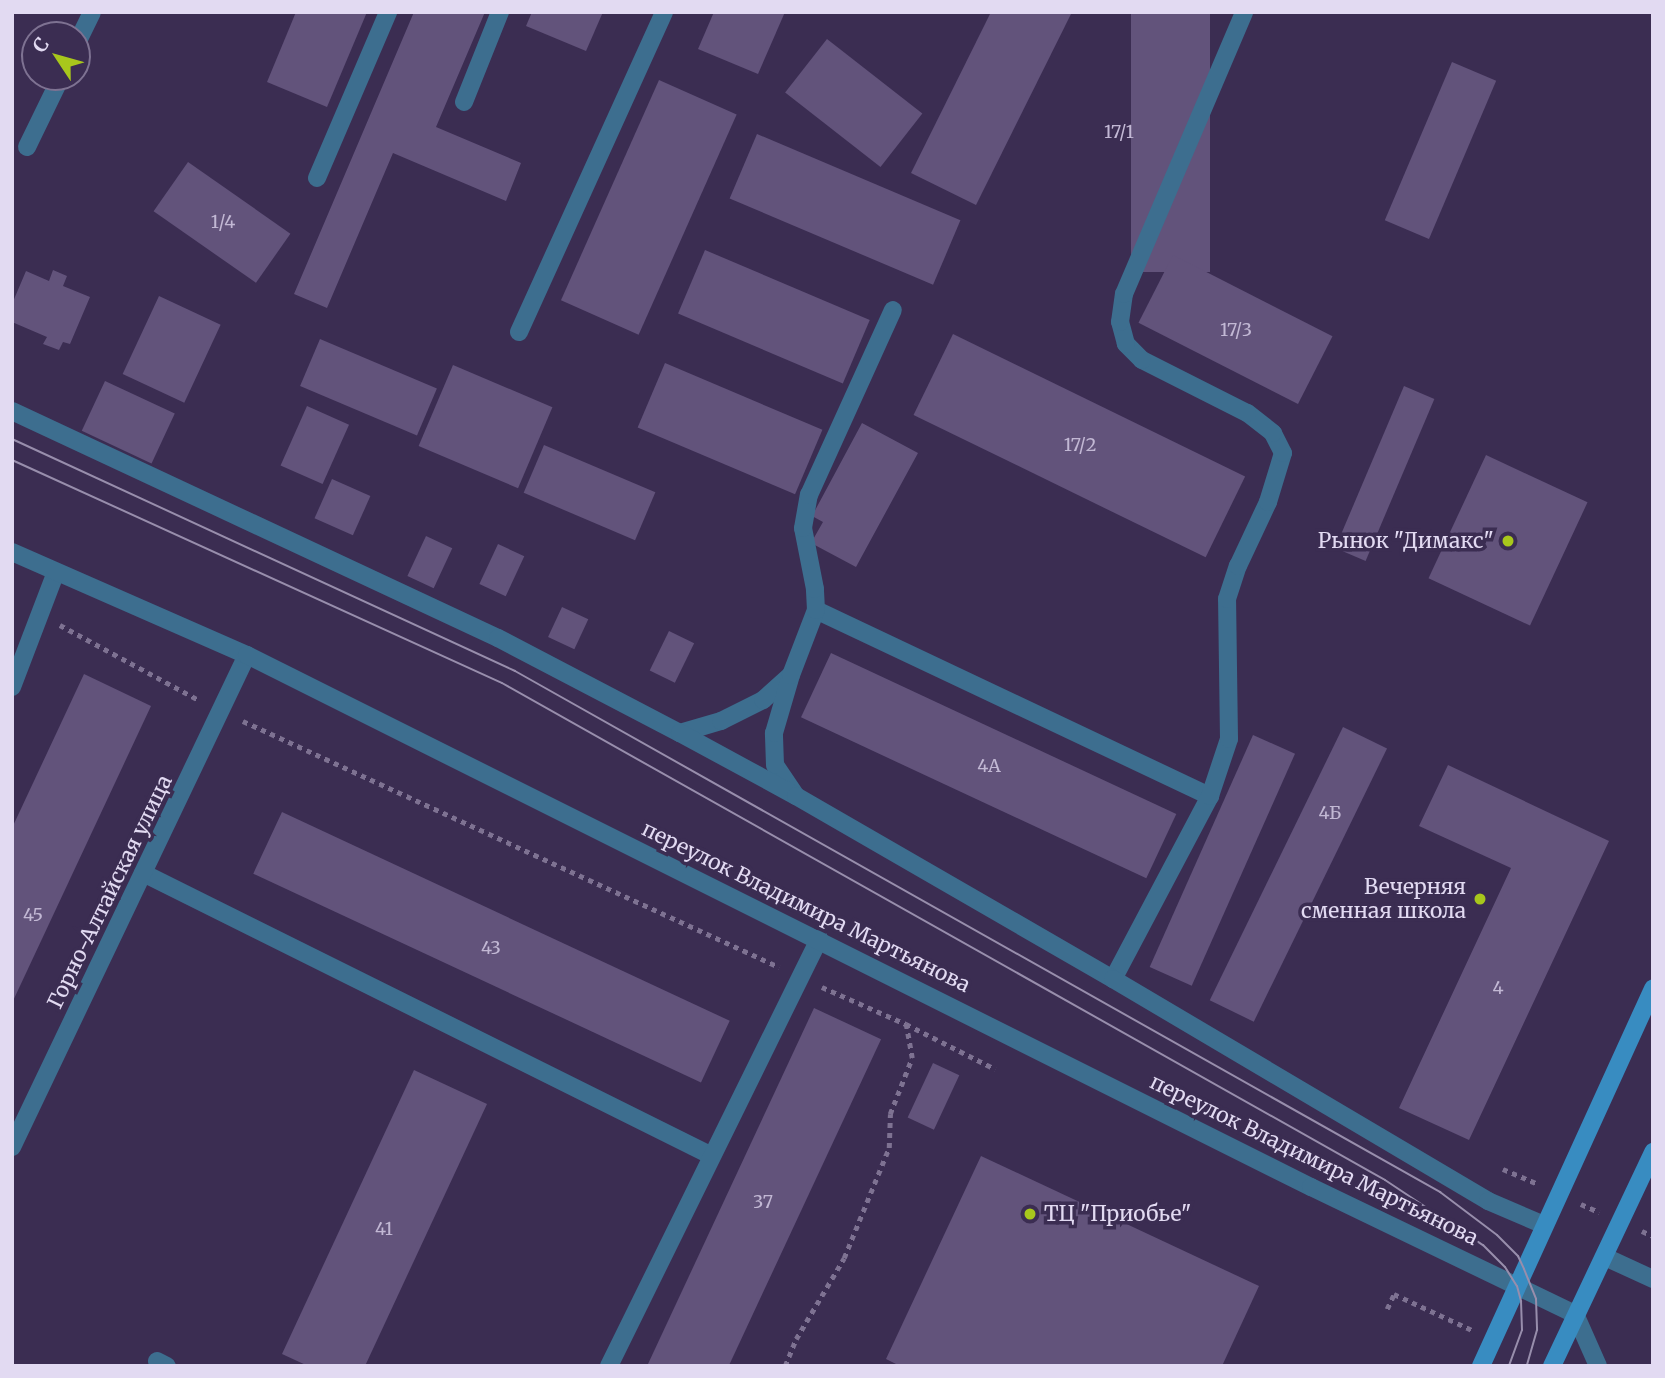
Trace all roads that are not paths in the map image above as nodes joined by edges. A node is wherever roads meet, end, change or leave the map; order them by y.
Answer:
1 (388, 12) edge
2 (500, 12) edge
3 (664, 12) edge
4 (1244, 12) edge
5 (54, 91) edge
6 (464, 102) dead end
7 (27, 146) dead end
8 (317, 178) dead end
9 (893, 310) dead end
10 (519, 332) dead end
11 (12, 411) edge
12 (12, 552) edge
13 (56, 572) junction
14 (816, 610) junction
15 (247, 655) junction
16 (791, 675) junction
17 (12, 687) edge
18 (680, 733) junction
19 (796, 796) junction
20 (1210, 796) junction
21 (143, 873) junction
22 (819, 939) junction
23 (1113, 979) junction
24 (1653, 988) edge
25 (12, 1147) edge
26 (1653, 1152) edge
27 (712, 1156) junction
28 (1544, 1226) junction
29 (1605, 1257) junction
30 (1653, 1279) edge
31 (1517, 1286) junction
32 (1575, 1314) junction
33 (609, 1366) edge
34 (1481, 1366) edge
35 (1552, 1366) edge
36 (1598, 1366) edge

1 - 8 street
2 - 6 street
3 - 10 street
4 - 20 street
5 - 7 street
9 - 14 street
11 - 18 street
12 - 13 street, переулок Владимира Мартьянова
13 - 15 street, переулок Владимира Мартьянова
13 - 17 street
14 - 16 street
14 - 20 street
15 - 21 street, Горно-Алтайская улица
15 - 22 street, переулок Владимира Мартьянова
16 - 18 street
16 - 19 street
18 - 19 street
19 - 23 street
20 - 23 street
21 - 25 street, Горно-Алтайская улица
21 - 27 street
22 - 27 street
22 - 31 street, переулок Владимира Мартьянова
23 - 28 street
24 - 28 main road
26 - 29 main road
27 - 33 street
28 - 31 main road
29 - 30 street
29 - 32 main road
31 - 32 street, переулок Владимира Мартьянова
31 - 34 main road
32 - 35 main road
32 - 36 street

